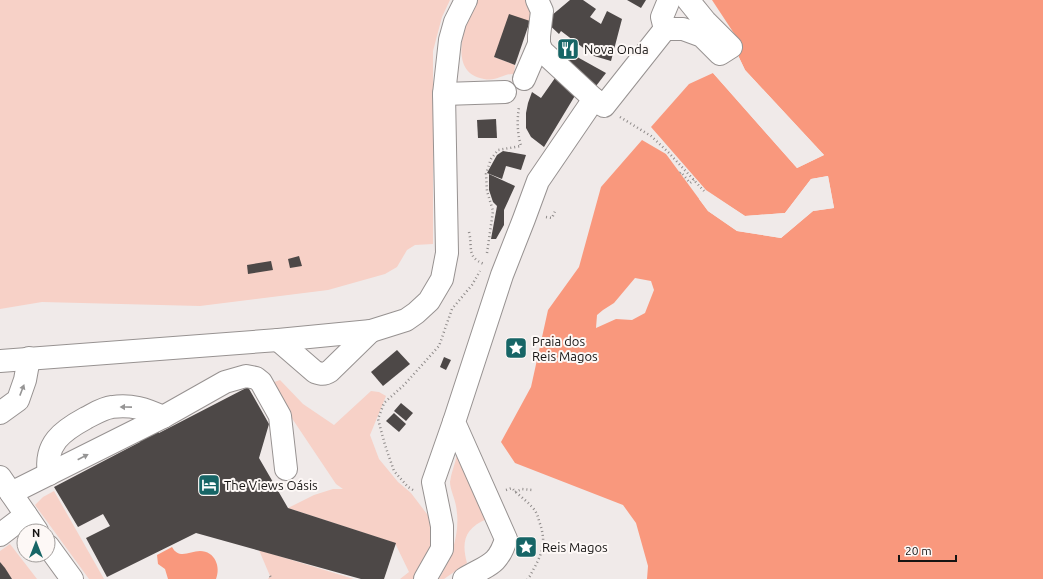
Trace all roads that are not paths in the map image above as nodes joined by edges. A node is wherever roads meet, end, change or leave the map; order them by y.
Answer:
1 (466, 0) edge
2 (669, 0) edge
3 (688, 0) edge
4 (545, 4) edge
5 (665, 29) junction
6 (539, 44) junction
7 (524, 79) road end
8 (505, 92) dead end
9 (444, 94) junction
10 (599, 102) junction
11 (371, 331) junction
12 (278, 340) junction
13 (29, 358) junction
14 (0, 361) edge
15 (0, 413) edge
16 (163, 417) junction
17 (454, 422) junction
18 (286, 469) dead end
19 (49, 474) junction
20 (5, 485) edge
21 (32, 523) edge
22 (16, 529) edge
23 (0, 535) edge
24 (56, 557) edge
25 (72, 579) edge
26 (425, 579) edge
27 (464, 579) edge

1 - 9 street
2 - 5 street
3 - 5 street
4 - 6 street
5 - 10 street
6 - 7 street
6 - 10 street
8 - 9 street
9 - 11 street
10 - 17 street
11 - 12 street
11 - 12 street
12 - 13 street
13 - 14 street
15 -> 13 street
16 - 18 street
19 -> 16 street
16 -> 19 street
17 - 26 street
17 - 27 street
19 - 20 street
20 - 21 street
22 - 23 street
24 - 25 street

